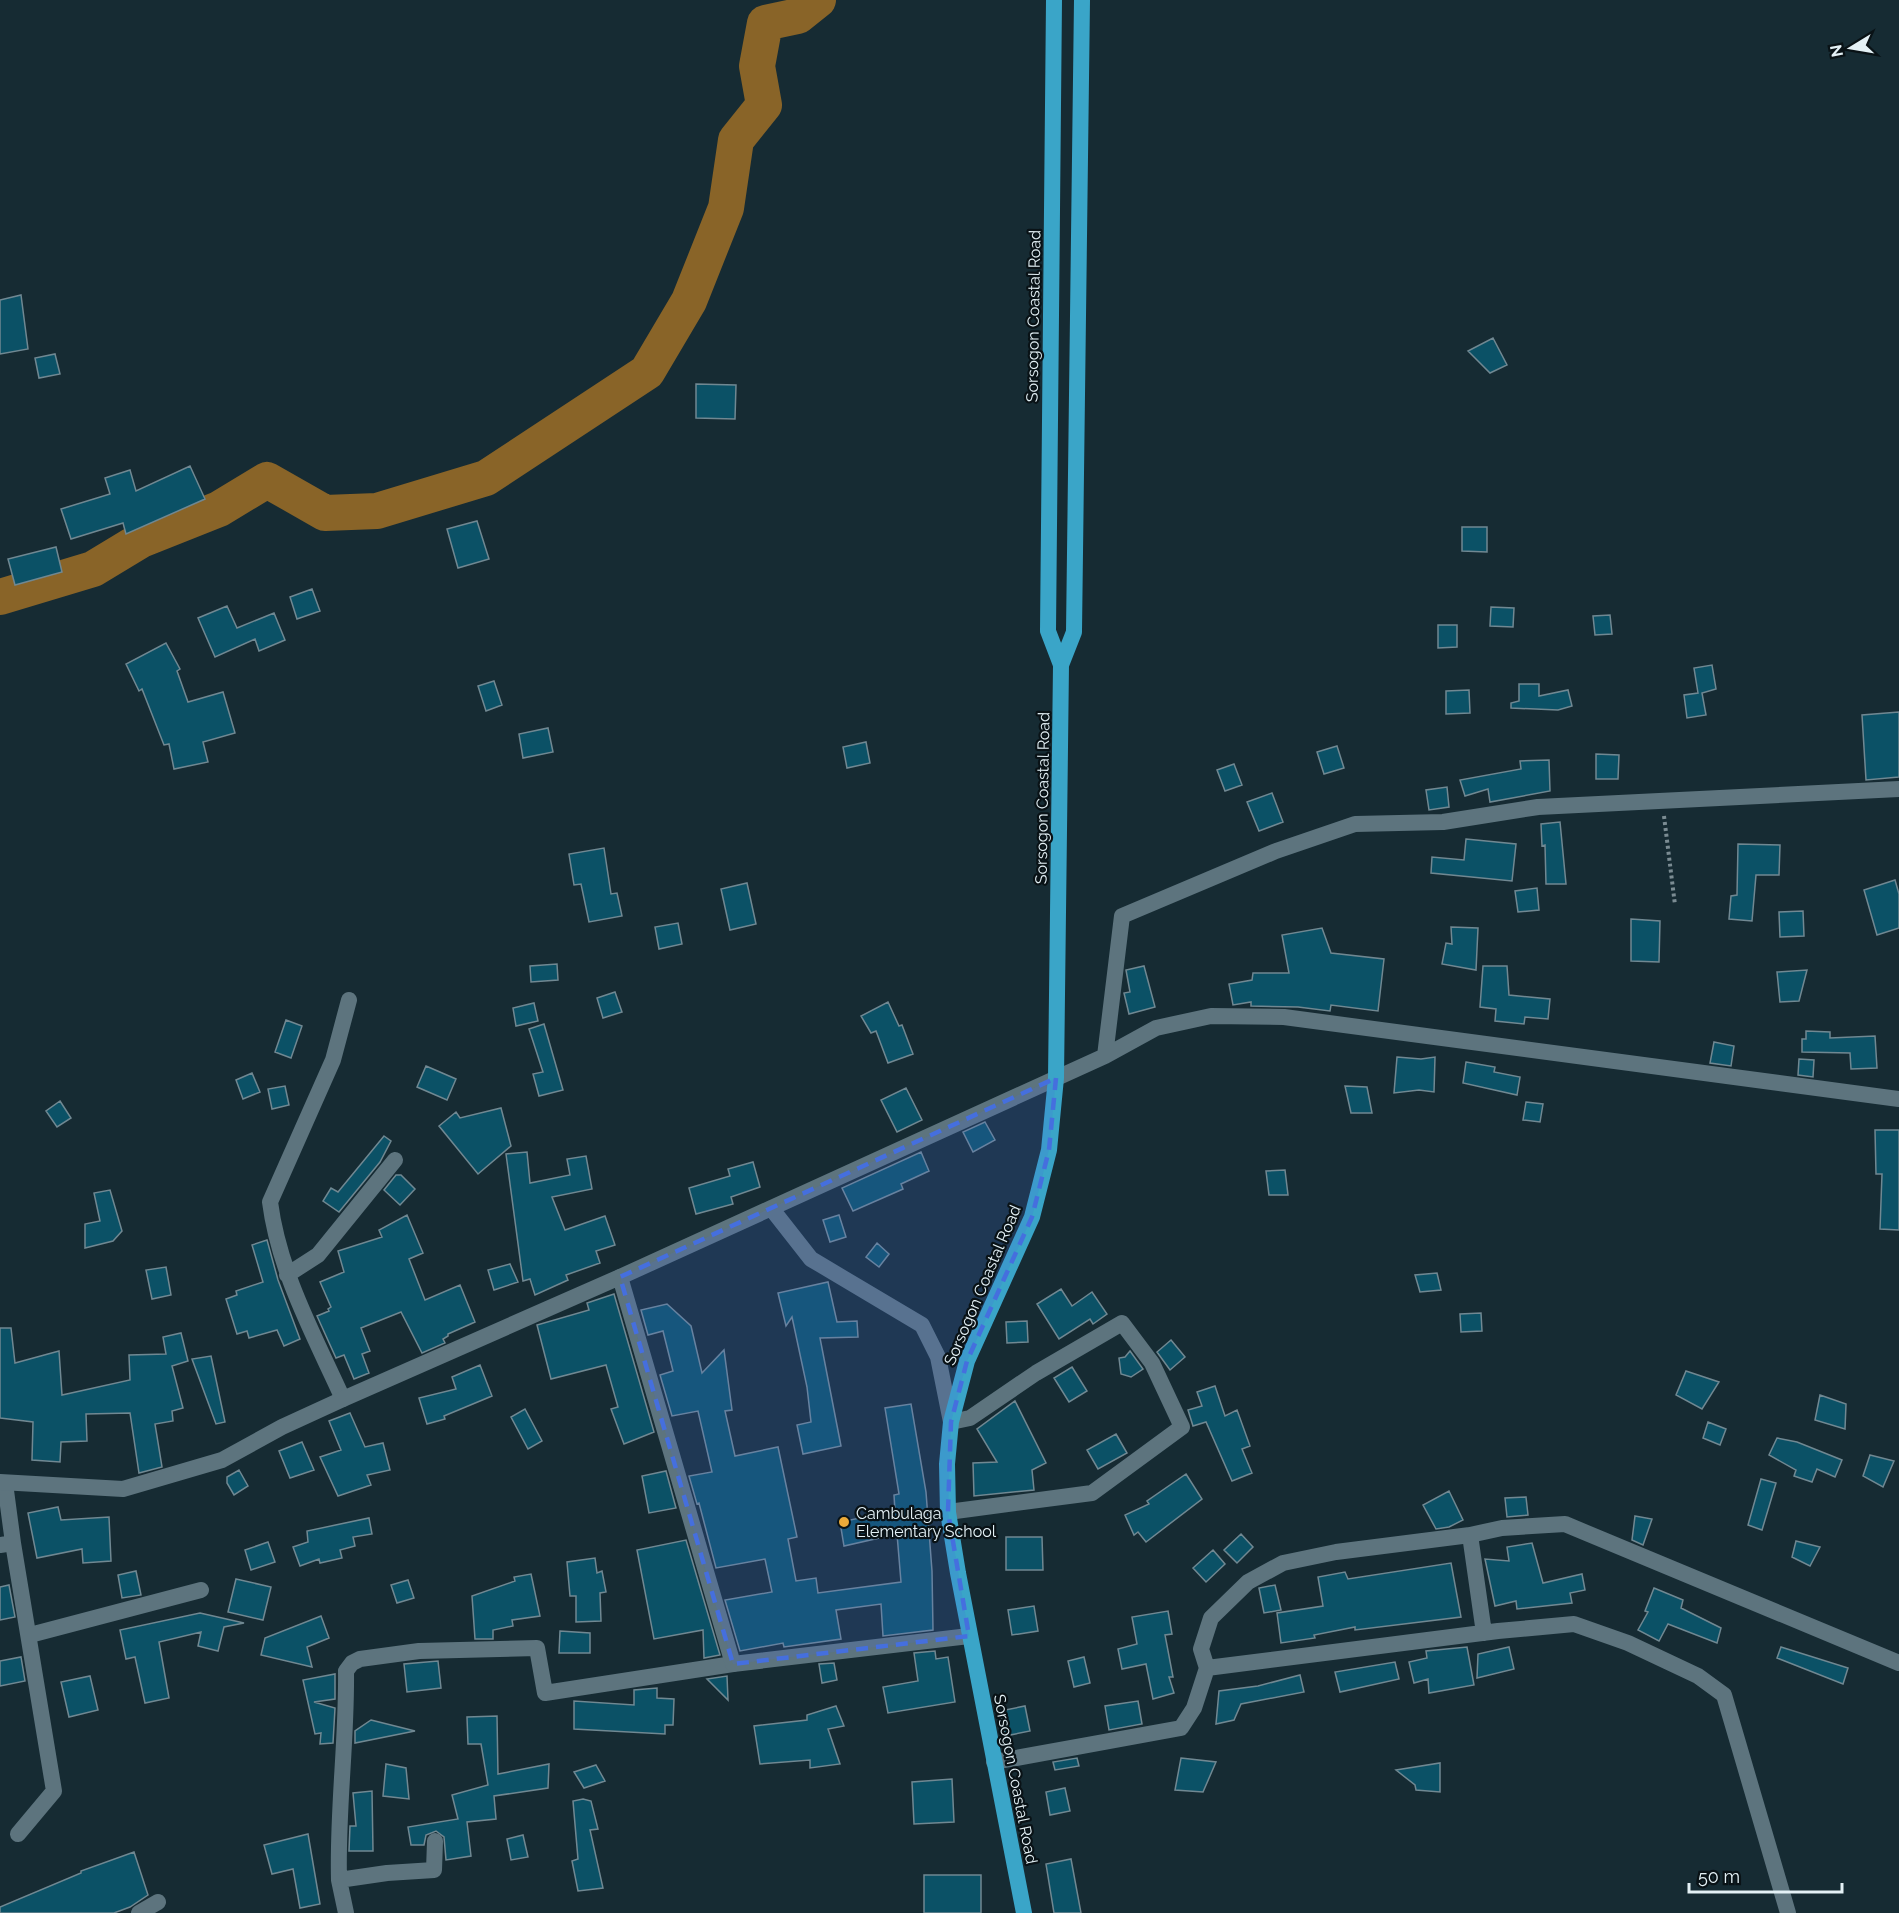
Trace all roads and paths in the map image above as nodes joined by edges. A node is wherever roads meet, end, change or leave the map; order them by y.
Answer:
1 (1054, 0) edge
2 (1082, 0) edge
3 (1061, 665) junction
4 (1899, 789) edge
5 (1662, 800) junction
6 (1675, 905) dead end
7 (349, 1000) dead end
8 (1105, 1056) junction
9 (1056, 1078) junction
10 (1899, 1099) edge
11 (395, 1160) dead end
12 (771, 1208) junction
13 (287, 1275) junction
14 (620, 1277) junction
15 (343, 1399) junction
16 (951, 1422) junction
17 (3, 1482) edge
18 (948, 1512) junction
19 (1470, 1535) junction
20 (6, 1544) edge
21 (201, 1590) dead end
22 (1484, 1633) junction
23 (30, 1635) junction
24 (969, 1636) junction
25 (1899, 1663) edge
26 (733, 1664) junction
27 (1207, 1668) junction
28 (994, 1762) junction
29 (18, 1834) dead end
30 (435, 1841) dead end
31 (339, 1880) junction
32 (158, 1902) dead end
33 (139, 1913) edge
34 (346, 1913) edge
35 (1024, 1913) edge
36 (1788, 1913) edge

1 - 3 highway, Sorsogon Coastal Road
2 - 3 highway, Sorsogon Coastal Road
3 - 9 highway, Sorsogon Coastal Road
4 - 5 street
5 - 6 path
5 - 8 street
7 - 13 street
8 - 9 street
8 - 10 street
9 - 12 street
9 - 16 highway, Sorsogon Coastal Road
11 - 13 street
12 - 14 street
12 - 16 street
13 - 15 street
14 - 15 street
14 - 26 street
15 - 17 street
16 - 18 highway, Sorsogon Coastal Road
16 - 18 street
17 - 20 street
18 - 24 highway, Sorsogon Coastal Road
19 - 22 street
19 - 25 street
19 - 27 street
20 - 23 street
21 - 23 street
22 - 27 street
22 - 36 street
23 - 29 street
24 - 26 street
24 - 28 highway, Sorsogon Coastal Road
26 - 31 street
27 - 28 street
28 - 35 highway, Sorsogon Coastal Road
30 - 31 street
31 - 34 street
32 - 33 street

